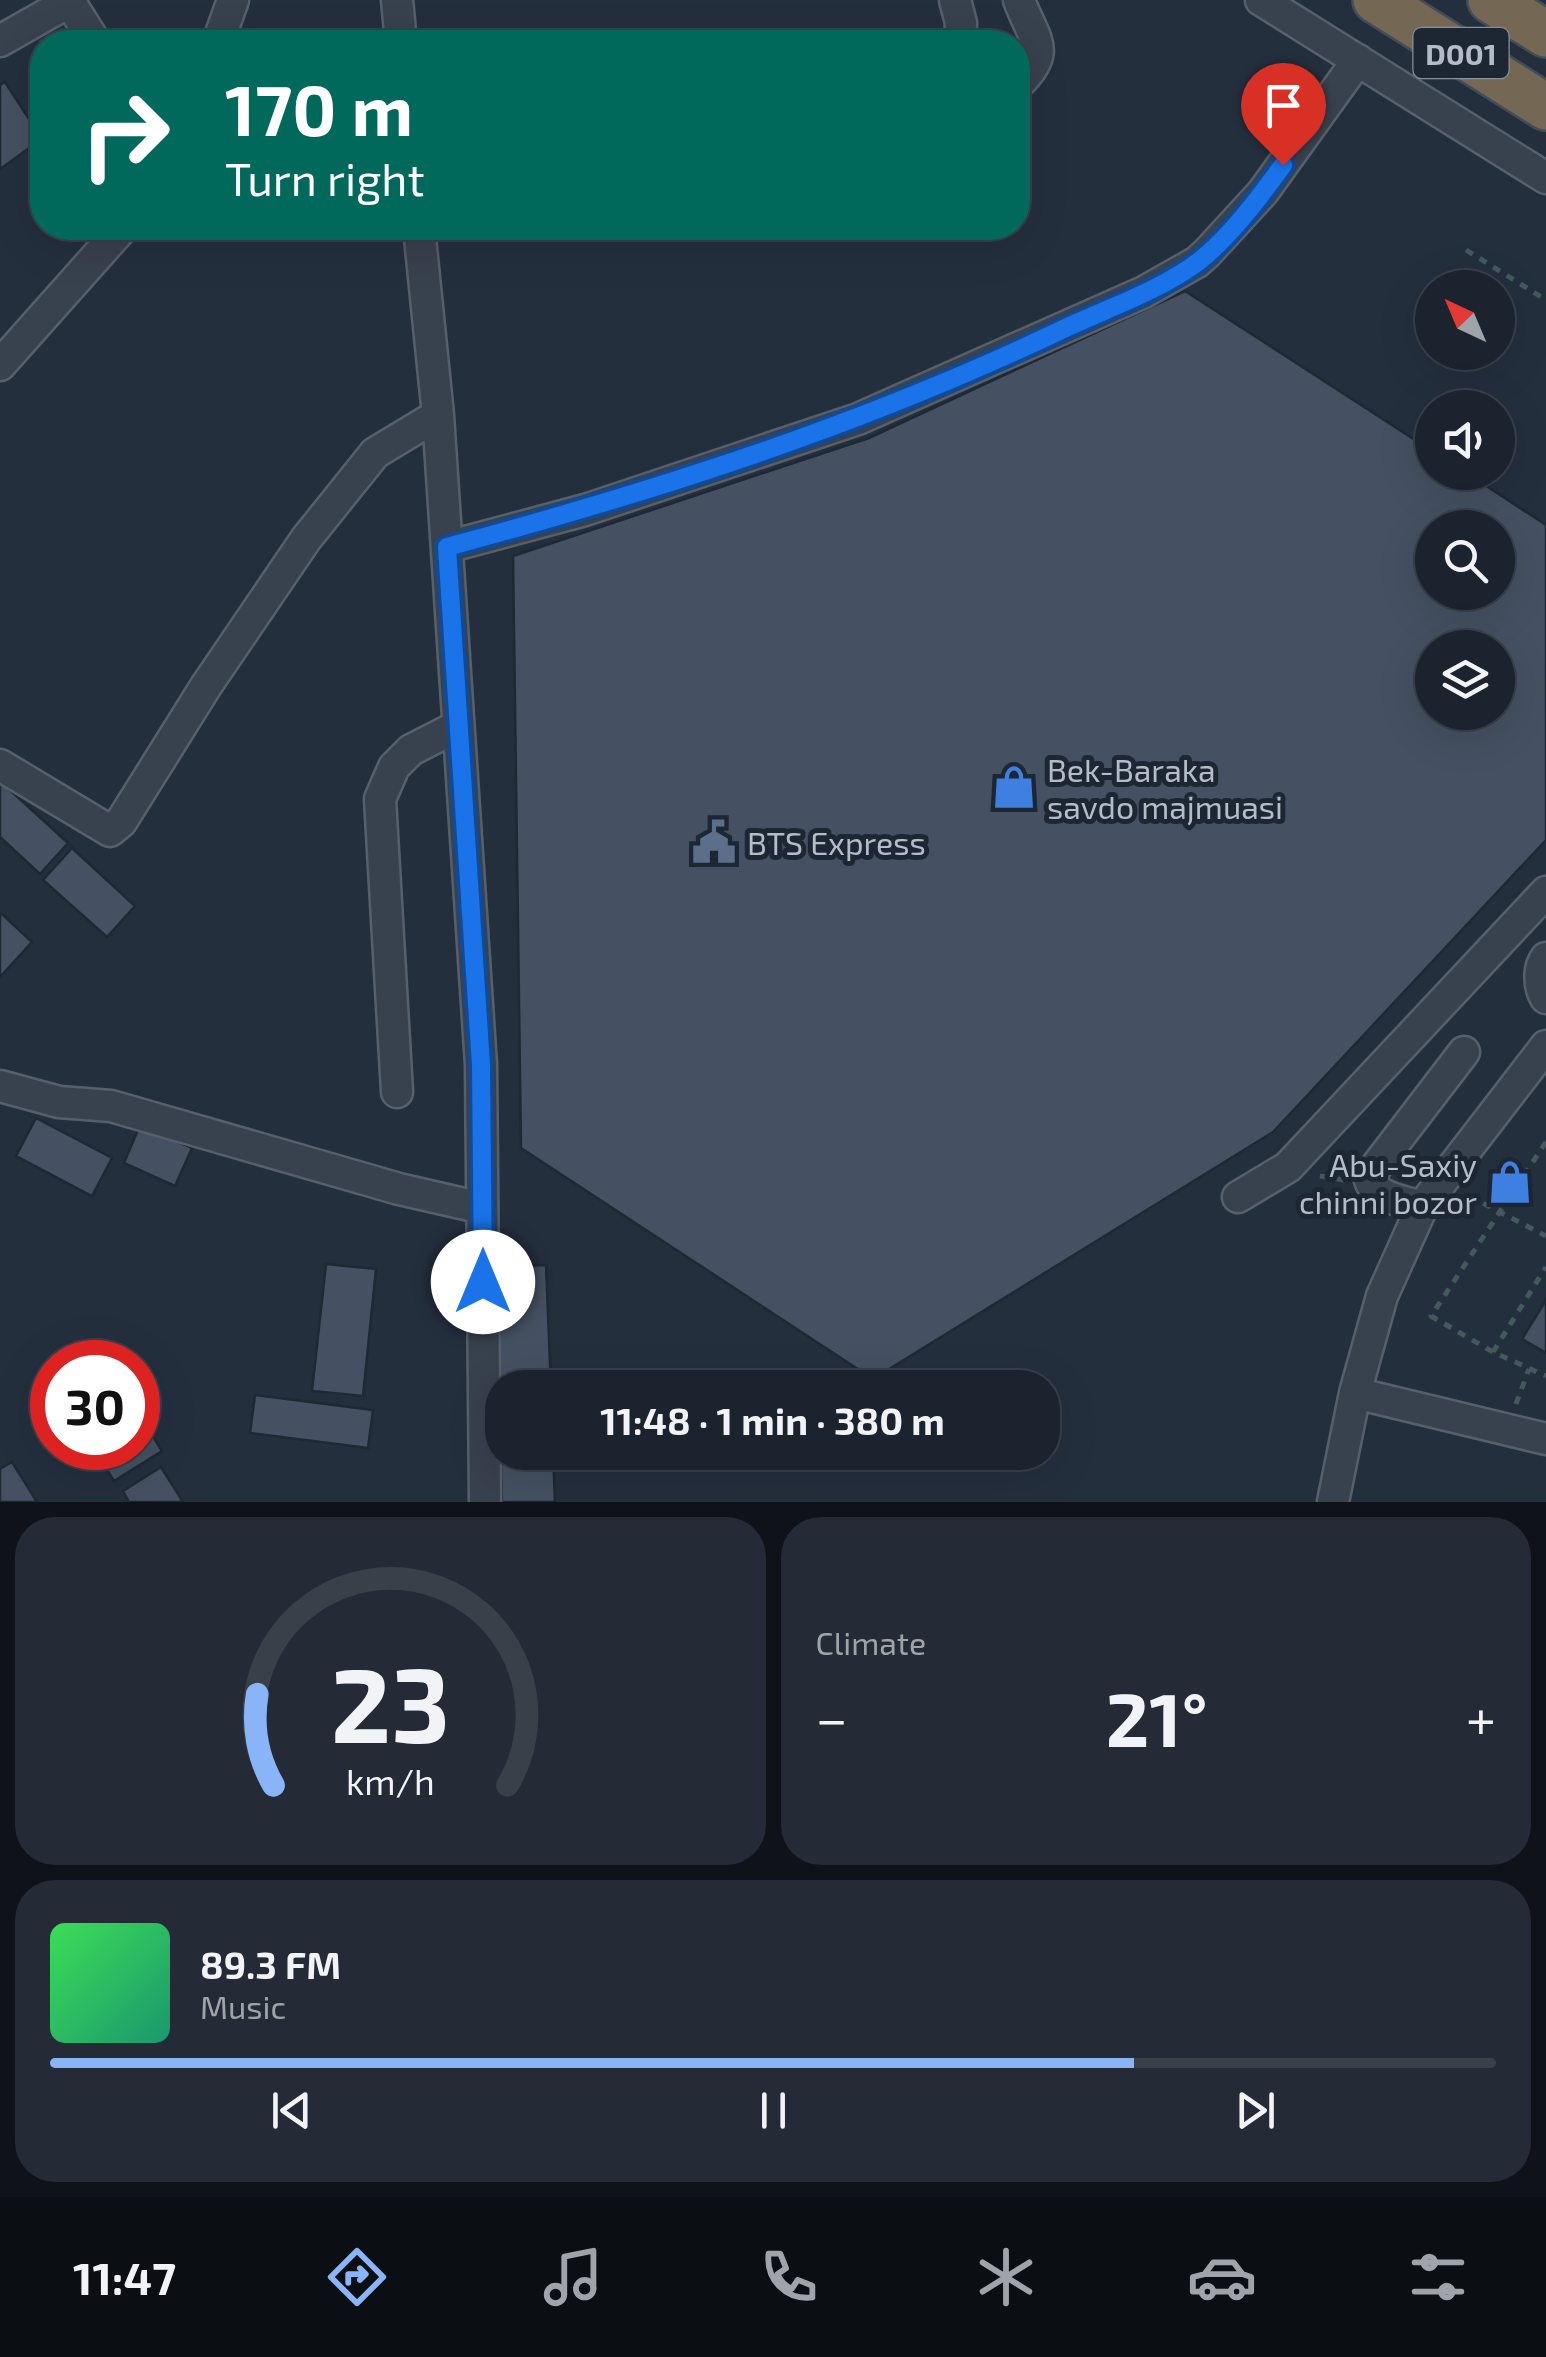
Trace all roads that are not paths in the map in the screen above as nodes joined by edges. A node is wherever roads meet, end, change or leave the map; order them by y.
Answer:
1 (70, 0) edge
2 (233, 0) edge
3 (397, 0) edge
4 (954, 0) edge
5 (1019, 0) edge
6 (1261, 0) edge
7 (1376, 0) edge
8 (1491, 0) edge
9 (88, 30) edge
10 (222, 30) edge
11 (400, 30) edge
12 (961, 30) edge
13 (1546, 34) edge
14 (0, 41) edge
15 (1358, 60) junction
16 (1030, 73) edge
17 (1546, 106) edge
18 (1546, 178) edge
19 (111, 240) edge
20 (421, 240) edge
21 (0, 365) edge
22 (438, 415) junction
23 (447, 547) junction
24 (458, 726) junction
25 (0, 765) edge
26 (1546, 892) edge
27 (1546, 958) edge
28 (1546, 998) edge
29 (1546, 1046) edge
30 (1464, 1052) dead end
31 (0, 1086) edge
32 (397, 1092) dead end
33 (1238, 1197) dead end
34 (1422, 1207) junction
35 (482, 1208) junction
36 (1355, 1393) junction
37 (1546, 1440) edge
38 (485, 1502) edge
39 (1334, 1502) edge

1 - 9 street
1 - 14 street
2 - 10 street
3 - 11 street
4 - 12 street
5 - 16 street
6 - 15 street
7 - 17 highway, D001
8 - 13 highway, D001
15 - 18 street
15 - 23 street
19 - 21 street
20 - 22 street
22 - 23 street
22 - 25 street
23 - 24 street
24 - 32 street
24 - 35 street
26 - 33 street
27 - 28 street
29 - 34 street
30 - 34 street
31 - 35 street
34 - 36 street
35 - 38 street
36 - 37 street
36 - 39 street

